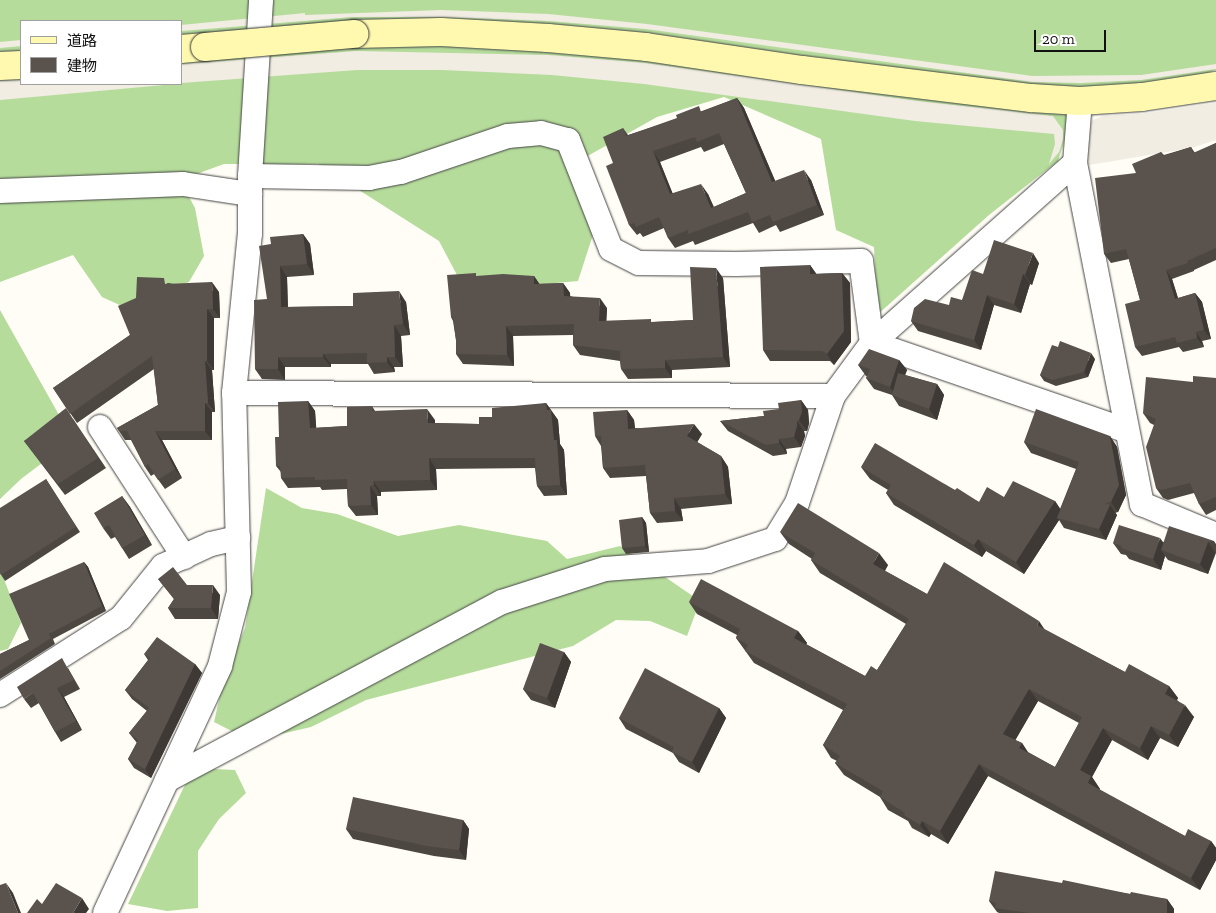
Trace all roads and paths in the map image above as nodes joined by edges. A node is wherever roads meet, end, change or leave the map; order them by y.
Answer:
1 (261, 0) edge
2 (193, 48) edge
3 (20, 65) edge
4 (0, 66) edge
5 (1216, 86) edge
6 (1080, 101) junction
7 (1074, 162) junction
8 (250, 185) junction
9 (0, 191) edge
10 (872, 343) junction
11 (234, 393) junction
12 (833, 396) junction
13 (100, 427) dead end
14 (1125, 430) junction
15 (1216, 535) edge
16 (238, 538) junction
17 (184, 556) junction
18 (0, 695) edge
19 (167, 780) junction
20 (105, 913) edge

1 - 8 street
2 - 6 street, bridge
3 - 4 street
5 - 6 street
6 - 7 street
7 - 10 street
7 - 14 street
8 - 9 street
8 - 10 street
8 - 11 street
10 - 12 street
10 - 14 street
11 - 12 street
11 - 16 street
12 - 19 street
13 - 17 street
14 - 15 street
16 - 17 street
16 - 19 street
17 - 18 street
19 - 20 street

